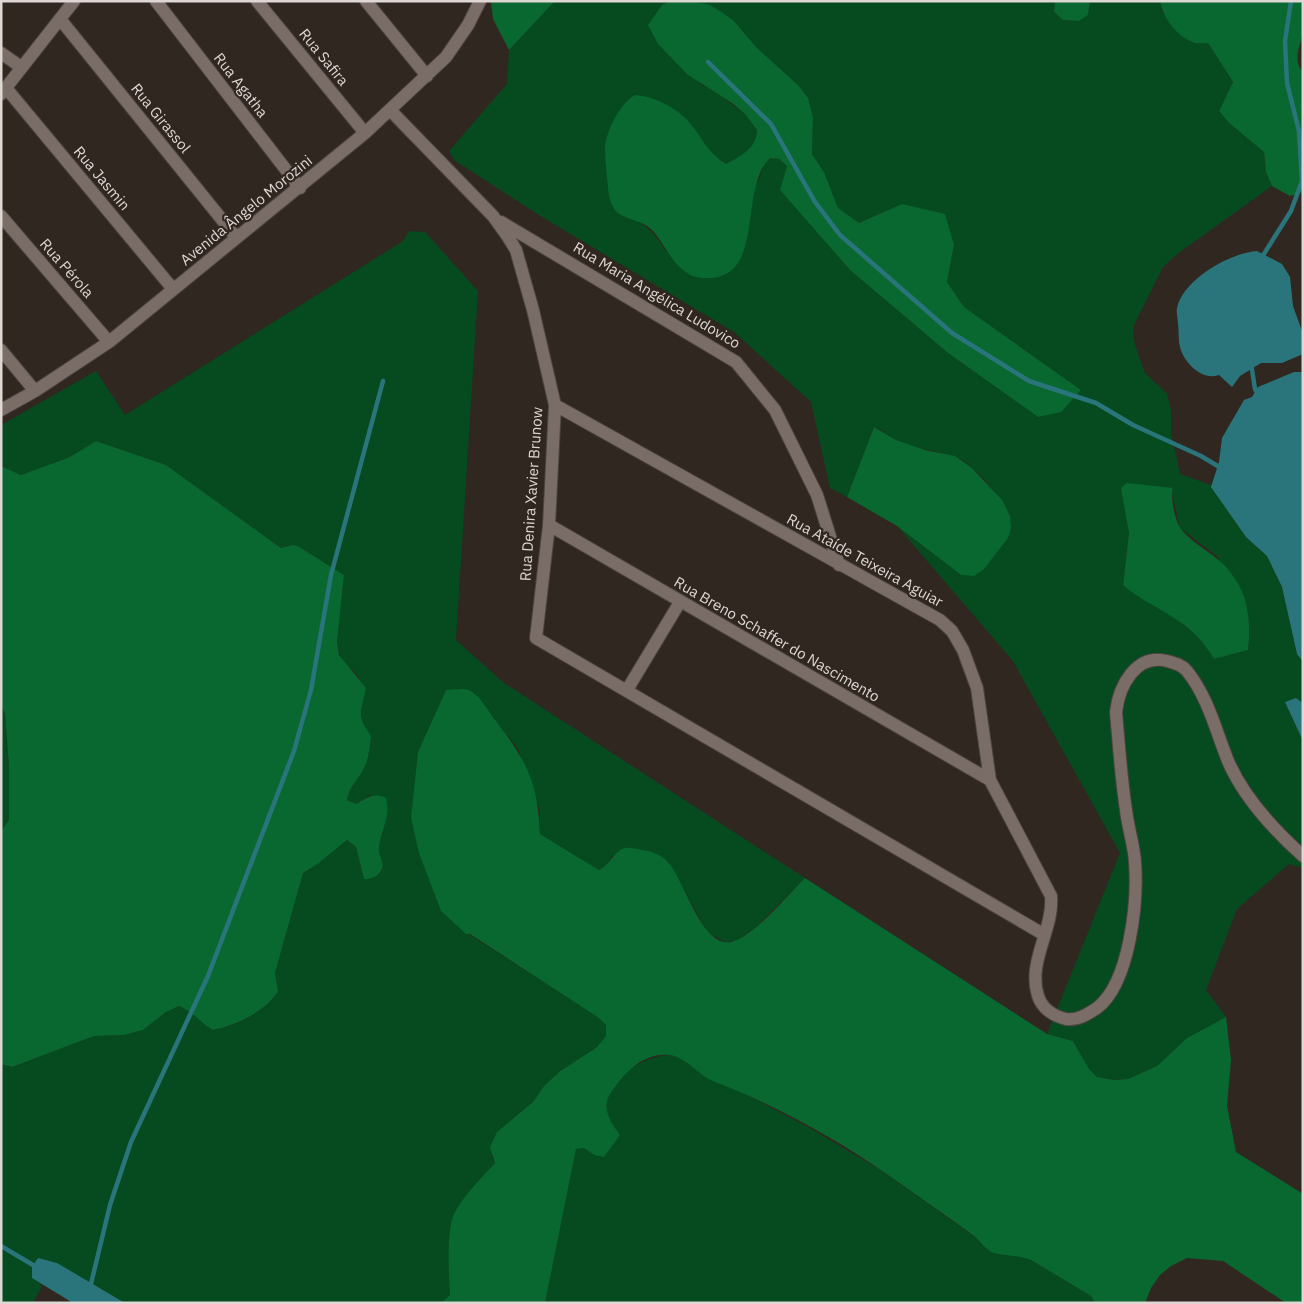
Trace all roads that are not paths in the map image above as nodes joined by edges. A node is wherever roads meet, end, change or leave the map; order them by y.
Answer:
1 (74, 1) edge
2 (156, 1) edge
3 (257, 1) edge
4 (366, 1) edge
5 (477, 3) edge
6 (60, 19) junction
7 (1, 53) edge
8 (21, 67) junction
9 (427, 76) junction
10 (4, 91) edge
11 (390, 110) junction
12 (365, 133) junction
13 (300, 188) junction
14 (1, 216) edge
15 (493, 216) junction
16 (236, 237) junction
17 (173, 289) junction
18 (109, 342) junction
19 (1, 350) edge
20 (35, 391) junction
21 (555, 405) junction
22 (1, 410) edge
23 (549, 525) junction
24 (839, 565) junction
25 (680, 602) junction
26 (627, 690) junction
27 (990, 780) junction
28 (1303, 856) edge
29 (1043, 934) junction

1 - 6 street
2 - 13 street, Rua Agatha
3 - 12 street, Rua Safira
4 - 9 street
5 - 9 street, Avenida Ângelo Morozini
6 - 8 street
6 - 16 street, Rua Girassol
7 - 8 street
8 - 10 street
9 - 11 street, Avenida Ângelo Morozini
10 - 17 street, Rua Jasmin
11 - 12 street, Avenida Ângelo Morozini
11 - 15 street, Rua Denira Xavier Brunow
12 - 13 street, Avenida Ângelo Morozini
13 - 16 street, Avenida Ângelo Morozini
14 - 18 street, Rua Pérola
15 - 21 street, Rua Denira Xavier Brunow
15 - 24 street, Rua Maria Angélica Ludovico
16 - 17 street, Avenida Ângelo Morozini
17 - 18 street, Avenida Ângelo Morozini
18 - 20 street, Avenida Ângelo Morozini
19 - 20 street
20 - 22 street, Avenida Ângelo Morozini
21 - 23 street, Rua Denira Xavier Brunow
21 - 24 street, Rua Ataíde Teixeira Aguiar
23 - 25 street, Rua Breno Schaffer do Nascimento
23 - 26 street, Rua Denira Xavier Brunow
24 - 27 street, Rua Ataíde Teixeira Aguiar
25 - 26 street
25 - 27 street, Rua Breno Schaffer do Nascimento
26 - 29 street
27 - 29 street, Rua Ataíde Teixeira Aguiar
28 - 29 street, Rua Ataíde Teixeira Aguiar

